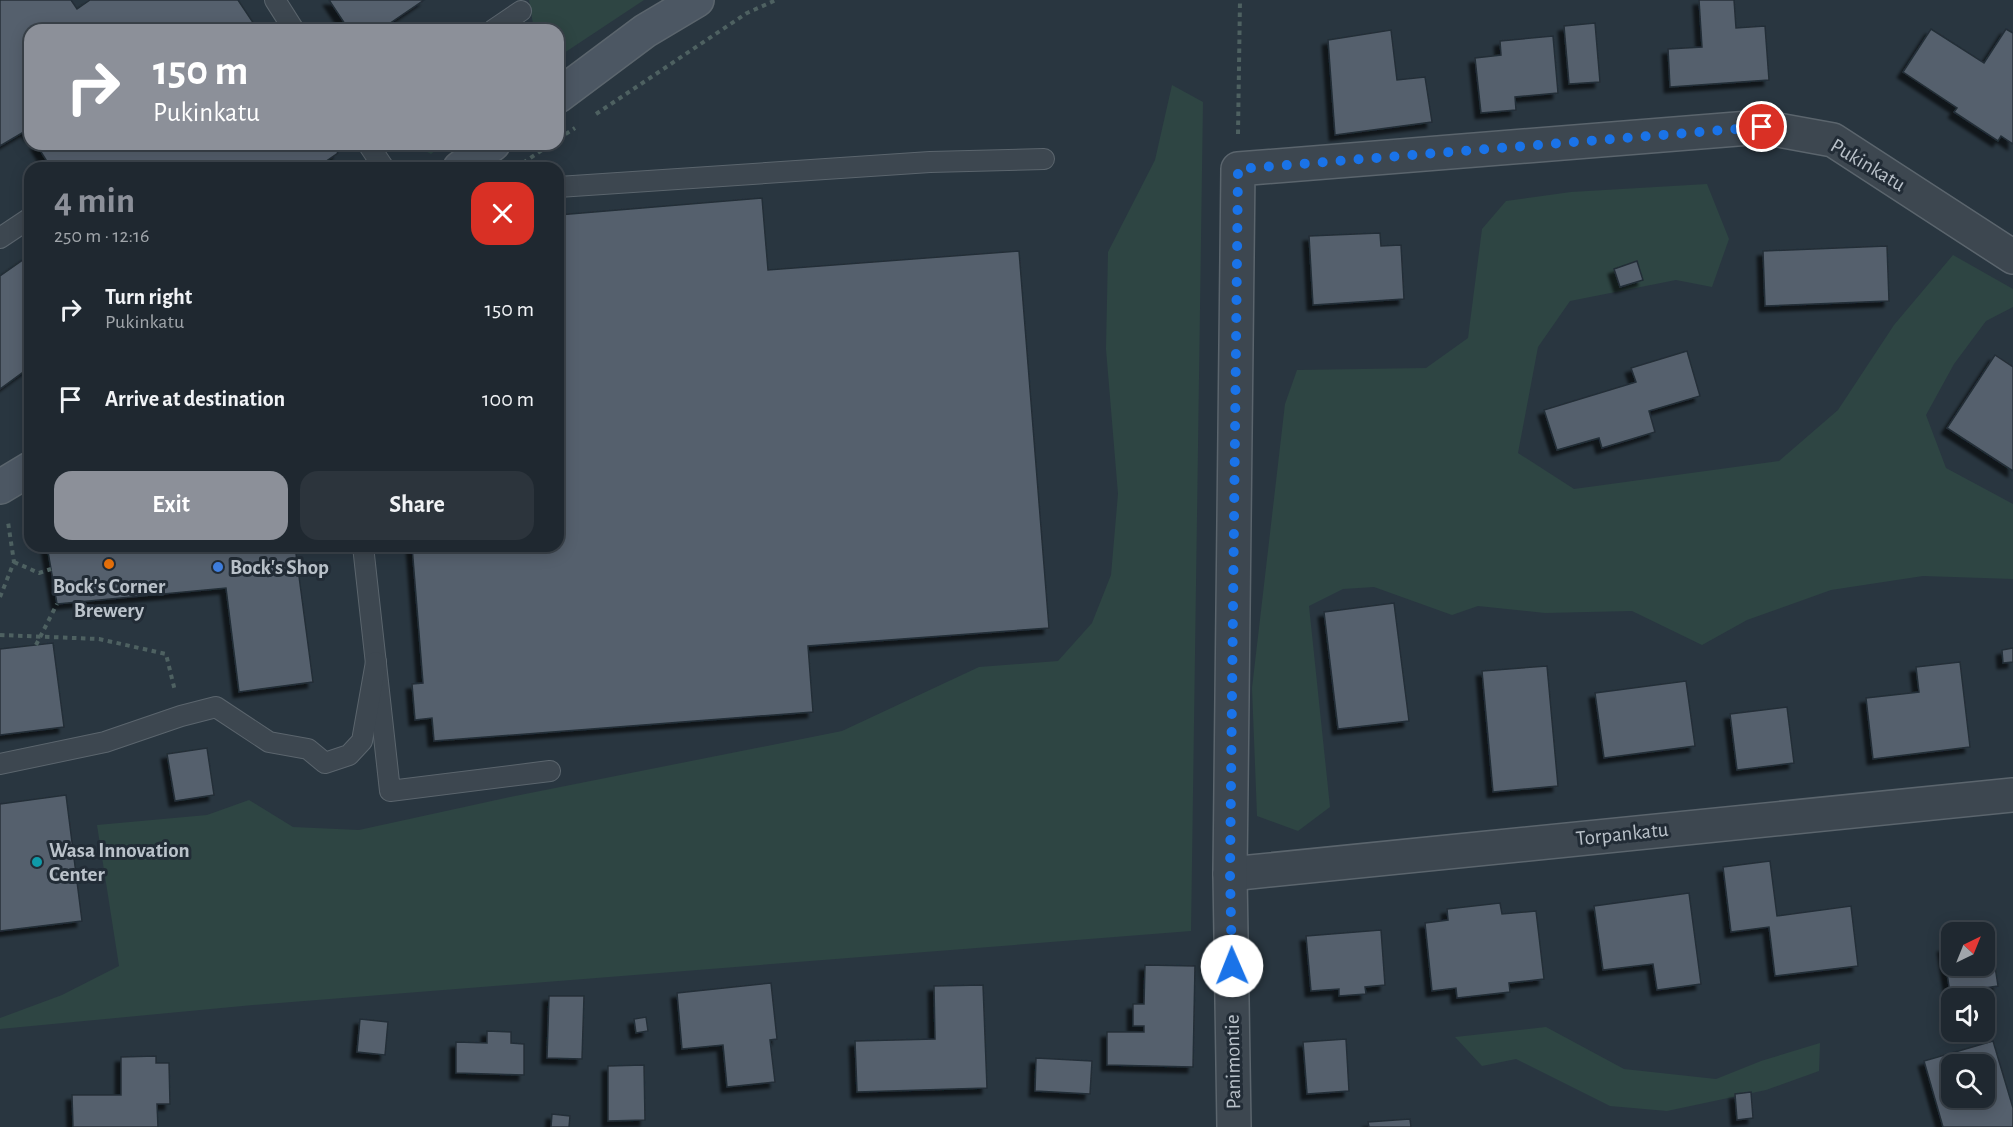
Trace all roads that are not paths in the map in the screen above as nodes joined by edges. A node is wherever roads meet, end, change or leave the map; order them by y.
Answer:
1 (275, 0) edge
2 (697, 0) edge
3 (521, 11) dead end
4 (290, 24) edge
5 (502, 24) edge
6 (564, 92) edge
7 (485, 150) edge
8 (1044, 159) dead end
9 (468, 162) edge
10 (1238, 169) joint
11 (564, 187) edge
12 (24, 222) edge
13 (0, 238) edge
14 (2013, 257) edge
15 (24, 473) edge
16 (0, 487) edge
17 (364, 552) edge
18 (376, 662) junction
19 (0, 764) edge
20 (550, 771) dead end
21 (2013, 795) edge
22 (1230, 874) junction
23 (1234, 1127) edge

1 - 4 lane
2 - 6 main road
3 - 5 lane
7 - 9 main road
8 - 11 lane
10 - 14 street, Pukinkatu
10 - 22 street, Panimontie
12 - 13 lane
15 - 16 main road
17 - 18 lane
18 - 19 lane
18 - 20 lane
21 - 22 street, Torpankatu
22 - 23 street, Panimontie

